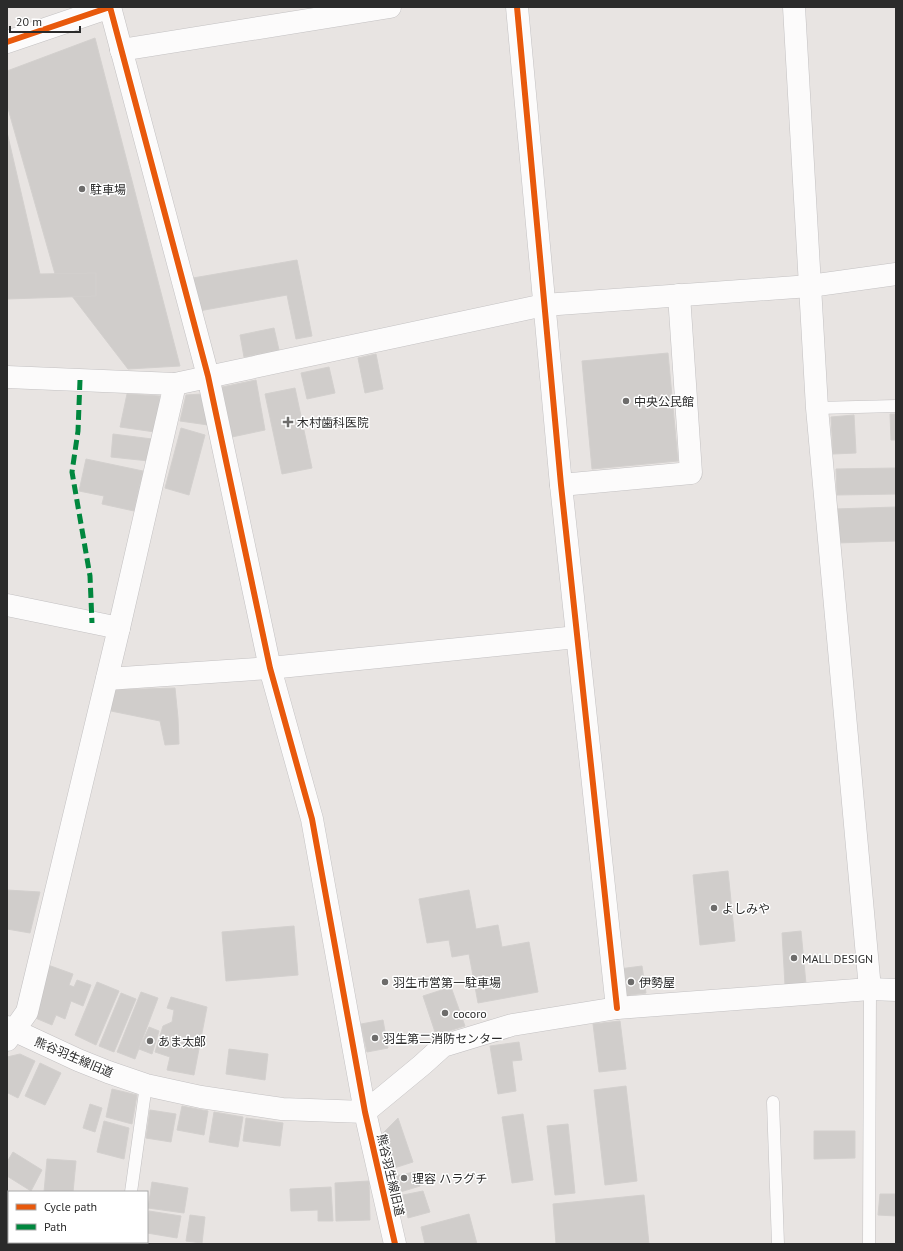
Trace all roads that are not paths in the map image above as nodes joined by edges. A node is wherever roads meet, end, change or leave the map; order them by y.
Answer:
1 (110, 7) edge
2 (390, 7) edge
3 (517, 7) edge
4 (794, 7) edge
5 (7, 42) edge
6 (121, 50) junction
7 (896, 274) edge
8 (810, 286) junction
9 (679, 296) junction
10 (544, 305) junction
11 (208, 376) junction
12 (7, 377) edge
13 (175, 384) junction
14 (896, 406) edge
15 (817, 408) junction
16 (561, 485) junction
17 (7, 605) edge
18 (119, 628) junction
19 (577, 637) junction
20 (270, 668) junction
21 (107, 679) junction
22 (870, 989) junction
23 (896, 990) edge
24 (618, 1008) junction
25 (9, 1033) edge
26 (146, 1085) junction
27 (773, 1102) dead end
28 (364, 1112) junction
29 (131, 1191) edge
30 (395, 1244) edge
31 (778, 1244) edge
32 (869, 1244) edge

1 - 5 street
1 - 6 street
2 - 6 street
3 - 10 street
4 - 8 street
6 - 11 street
7 - 8 street
8 - 9 street
8 - 15 street
9 - 10 street
9 - 16 street
10 - 11 street
10 - 16 street
11 - 13 street
11 - 20 street
12 - 13 street
13 - 18 street
14 - 15 lane
15 - 22 street
16 - 19 street
17 - 18 street
18 - 21 street
19 - 20 street
19 - 24 street
20 - 21 street
20 - 28 street
21 - 25 street
22 - 23 street
22 - 24 street
22 - 32 lane
24 - 28 street
25 - 26 street, 熊谷羽生線旧道
26 - 28 street, 熊谷羽生線旧道
26 - 29 lane
27 - 31 lane
28 - 30 street, 熊谷羽生線旧道

